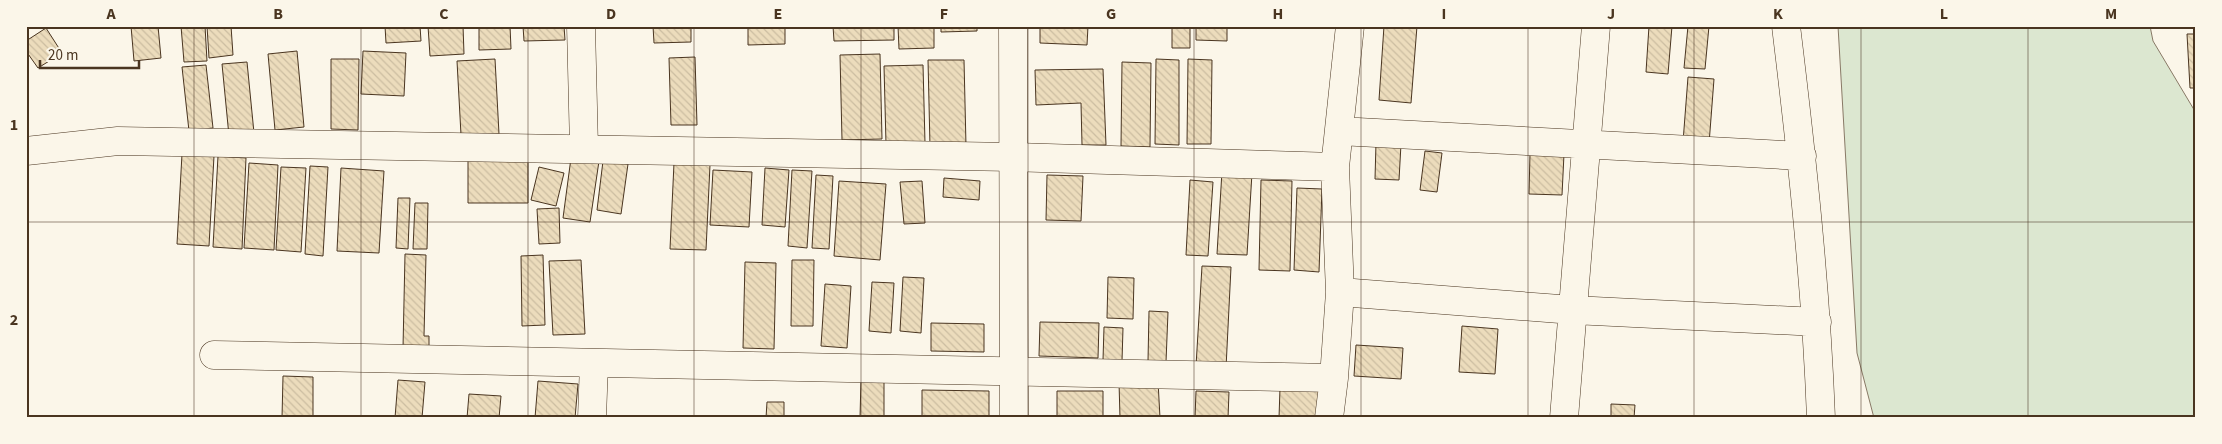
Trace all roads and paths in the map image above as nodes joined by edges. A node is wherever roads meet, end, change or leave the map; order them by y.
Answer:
1 (581, 26) edge
2 (1013, 26) edge
3 (1350, 26) edge
4 (1596, 26) edge
5 (1786, 26) edge
6 (1339, 131) junction
7 (1587, 144) junction
8 (584, 148) junction
9 (26, 151) edge
10 (1802, 156) junction
11 (1012, 157) junction
12 (1335, 167) junction
13 (1340, 292) junction
14 (1574, 310) junction
15 (1817, 322) junction
16 (214, 355) dead end
17 (594, 363) junction
18 (1014, 372) junction
19 (1334, 378) junction
20 (592, 418) edge
21 (1014, 418) edge
22 (1330, 418) edge
23 (1564, 418) edge
24 (1822, 418) edge

1 - 8 street
2 - 11 street
3 - 6 street
4 - 7 street
5 - 10 street
6 - 7 street
6 - 12 street
7 - 10 street
7 - 14 street
8 - 9 street
8 - 11 street
10 - 15 street
11 - 12 street
11 - 18 street
12 - 13 street
13 - 14 street
13 - 19 street
14 - 15 street
14 - 23 street
15 - 24 street
16 - 17 street
17 - 18 street
17 - 20 street
18 - 19 street
18 - 21 street
19 - 22 street

